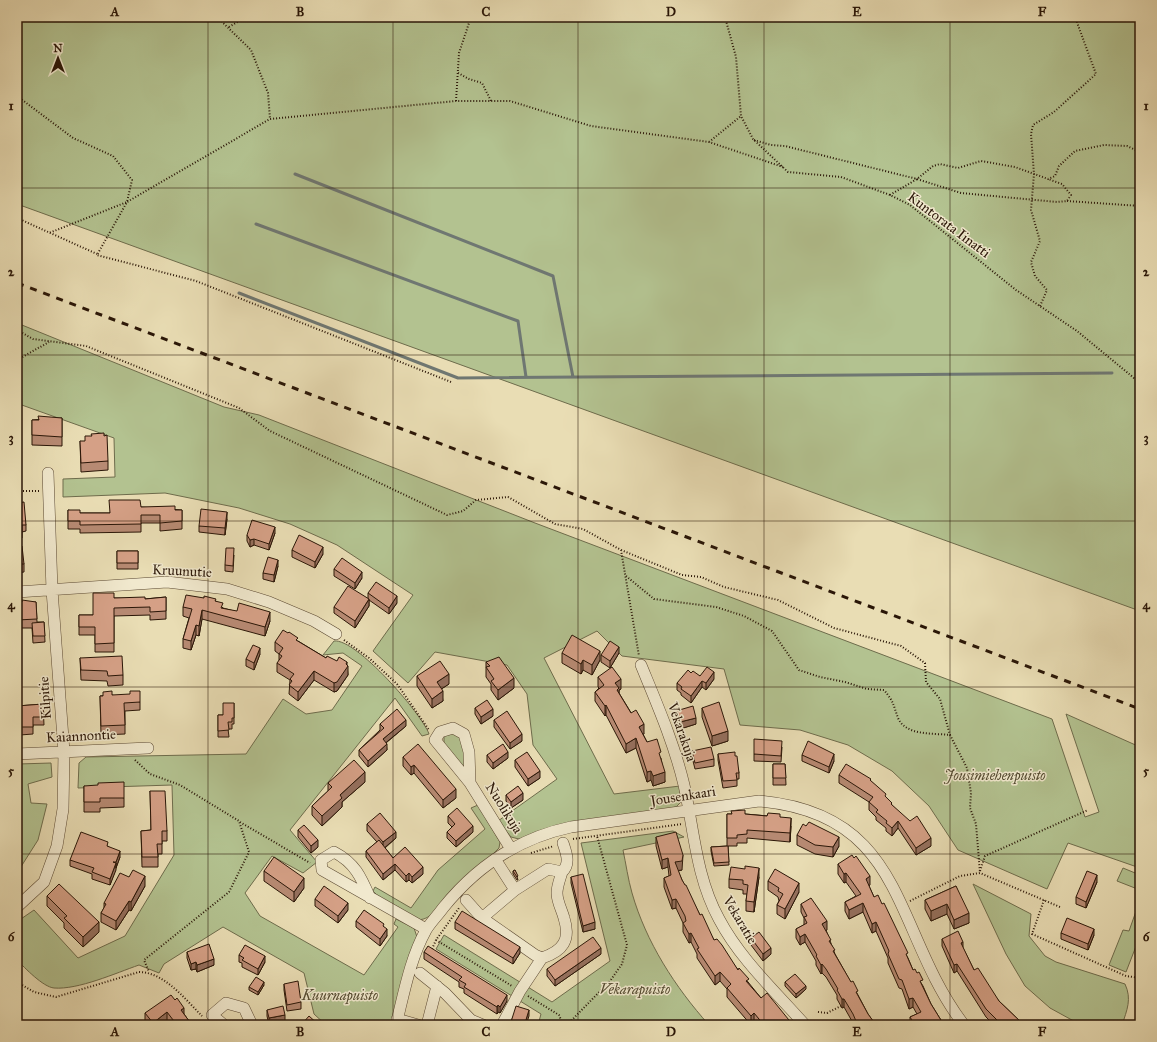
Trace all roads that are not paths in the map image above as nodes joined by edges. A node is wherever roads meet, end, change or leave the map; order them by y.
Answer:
1 (48, 474) dead end
2 (52, 590) junction
3 (17, 592) edge
4 (336, 634) road end
5 (641, 665) road end
6 (148, 748) dead end
7 (64, 752) junction
8 (17, 754) edge
9 (470, 783) junction
10 (689, 810) junction
11 (563, 843) road end
12 (511, 849) junction
13 (495, 860) junction
14 (562, 872) junction
15 (515, 890) junction
16 (370, 898) junction
17 (466, 900) road end
18 (17, 907) edge
19 (482, 918) junction
20 (426, 929) junction
21 (542, 958) junction
22 (420, 973) dead end
23 (437, 986) junction
24 (397, 1022) edge
25 (224, 1025) edge
26 (252, 1025) edge
27 (418, 1025) edge
28 (427, 1025) edge
29 (483, 1025) edge
30 (502, 1025) edge
31 (805, 1025) edge
32 (964, 1025) edge

1 - 2 street, Kilpitie
2 - 3 street, Kruunutie
2 - 4 street, Kruunutie
2 - 7 street, Kilpitie
5 - 10 street, Vekarakuja
6 - 7 street, Kaiannontie
7 - 8 street, Kaiannontie
7 - 18 street, Kilpitie
9 - 9 street, Nuolikuja
9 - 12 street, Nuolikuja
10 - 12 street, Jousenkaari
10 - 31 street, Vekaratie
10 - 32 street, Jousenkaari
11 - 14 street
12 - 13 street, Jousenkaari
13 - 15 street
13 - 20 street, Jousenkaari
14 - 15 street
14 - 21 street
15 - 19 street
16 - 16 street
16 - 20 street
17 - 19 street
19 - 21 street
20 - 24 street, Jousenkaari
21 - 30 street
22 - 23 street
23 - 28 street
23 - 29 street
24 - 27 street
25 - 26 street

